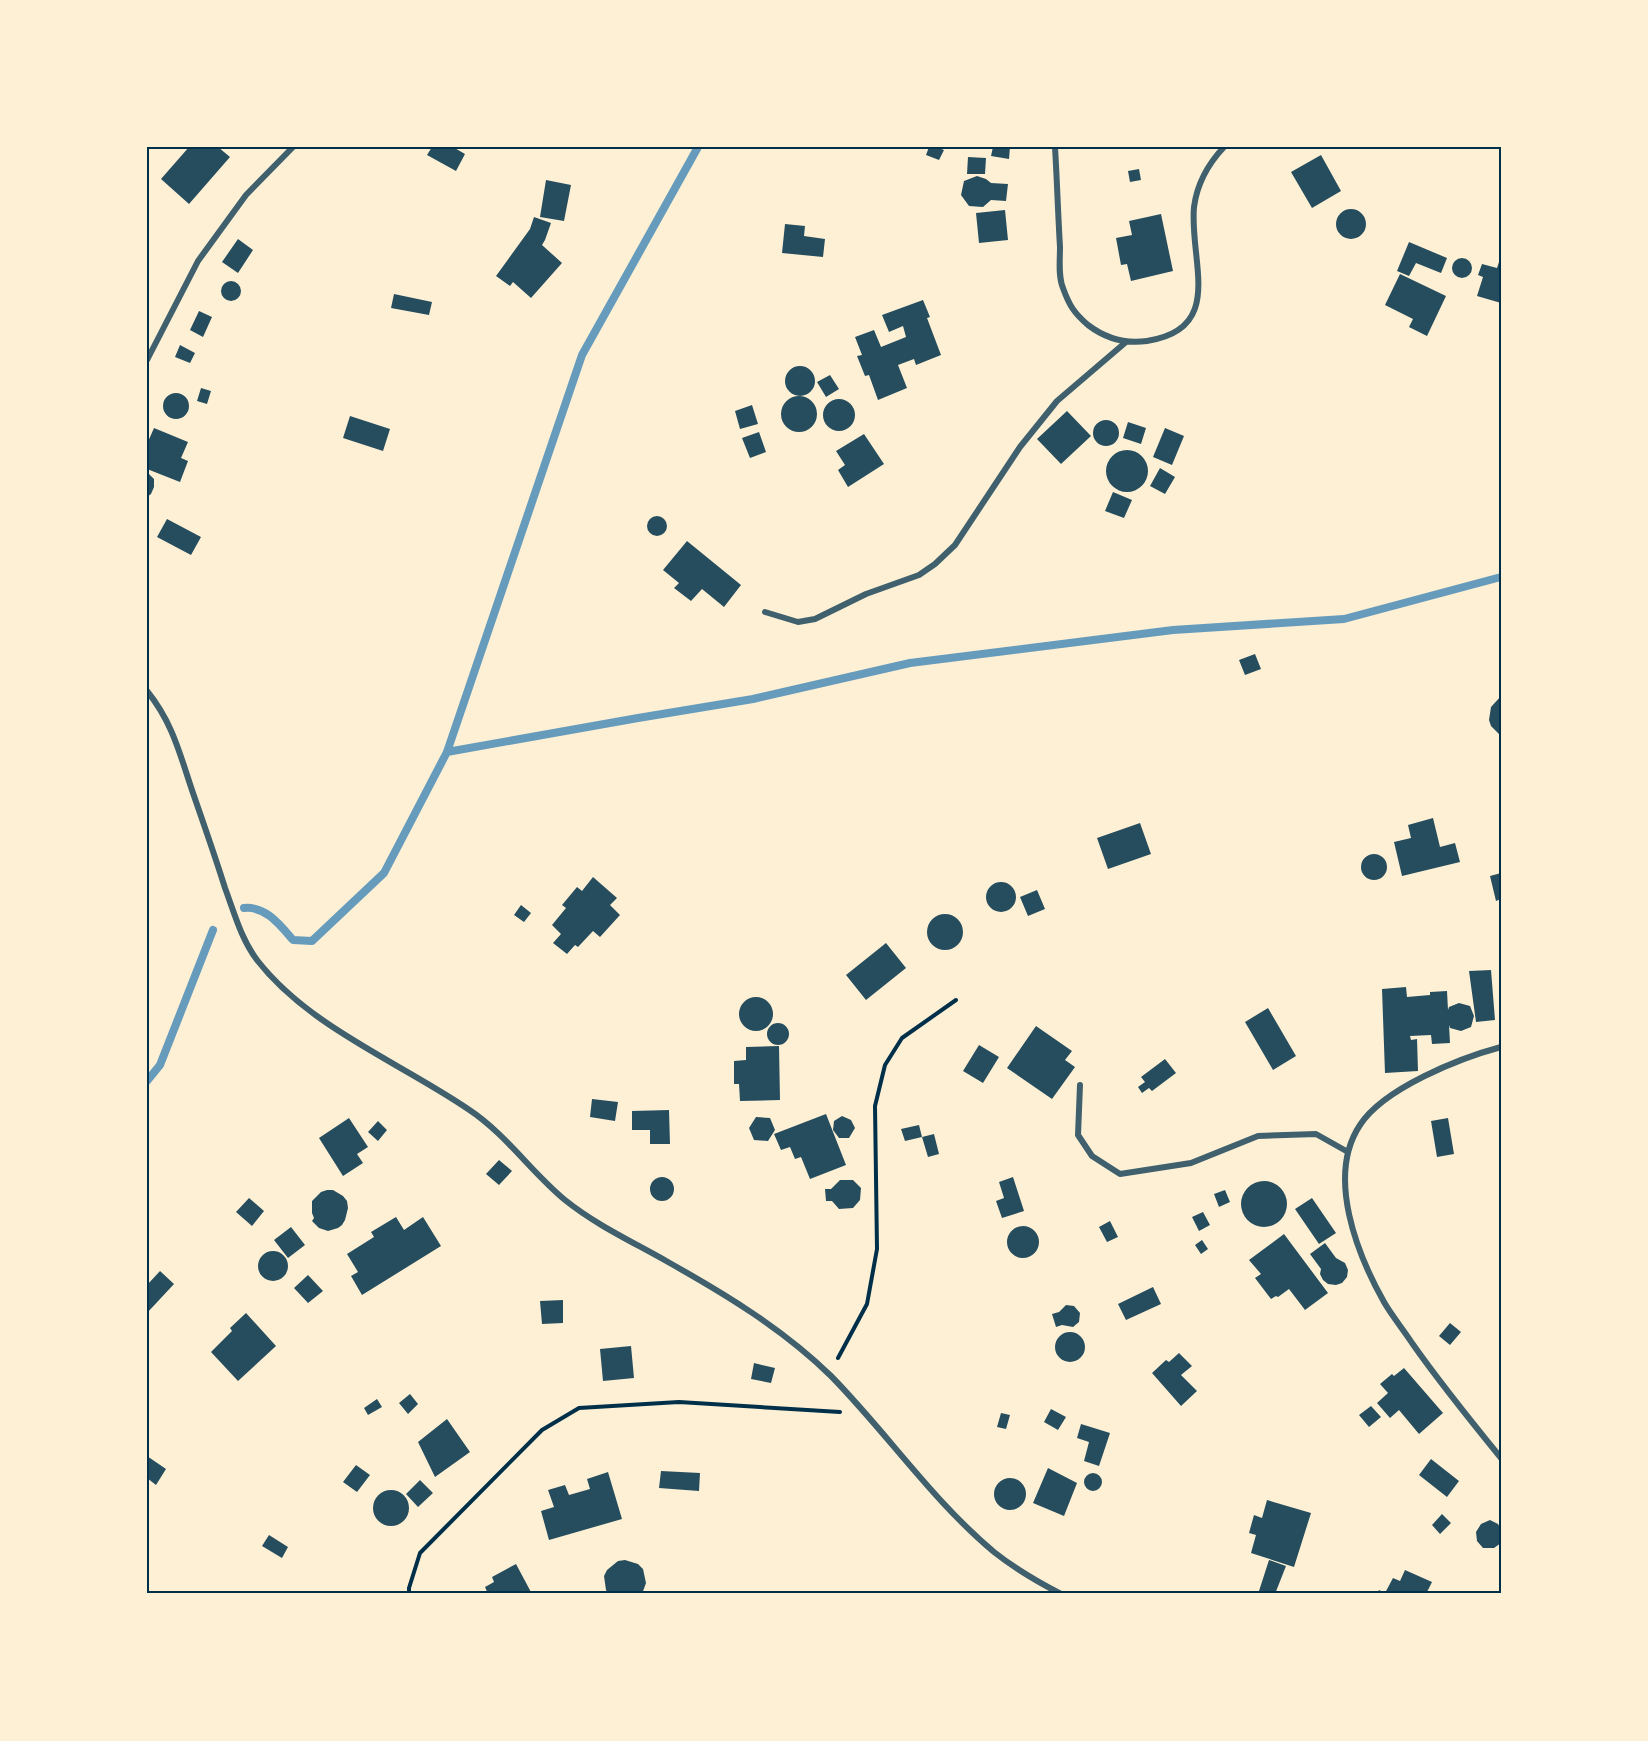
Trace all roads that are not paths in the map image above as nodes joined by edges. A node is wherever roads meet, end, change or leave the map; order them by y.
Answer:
1 (293, 147) edge
2 (1055, 147) edge
3 (1224, 147) edge
4 (1126, 342) junction
5 (147, 360) edge
6 (765, 612) dead end
7 (147, 691) edge
8 (1501, 1047) edge
9 (1080, 1085) dead end
10 (1348, 1152) junction
11 (1501, 1458) edge
12 (1061, 1594) edge

1 - 5 street
2 - 4 street
3 - 4 street
4 - 6 street
7 - 12 street
8 - 10 street
9 - 10 street
10 - 11 street

